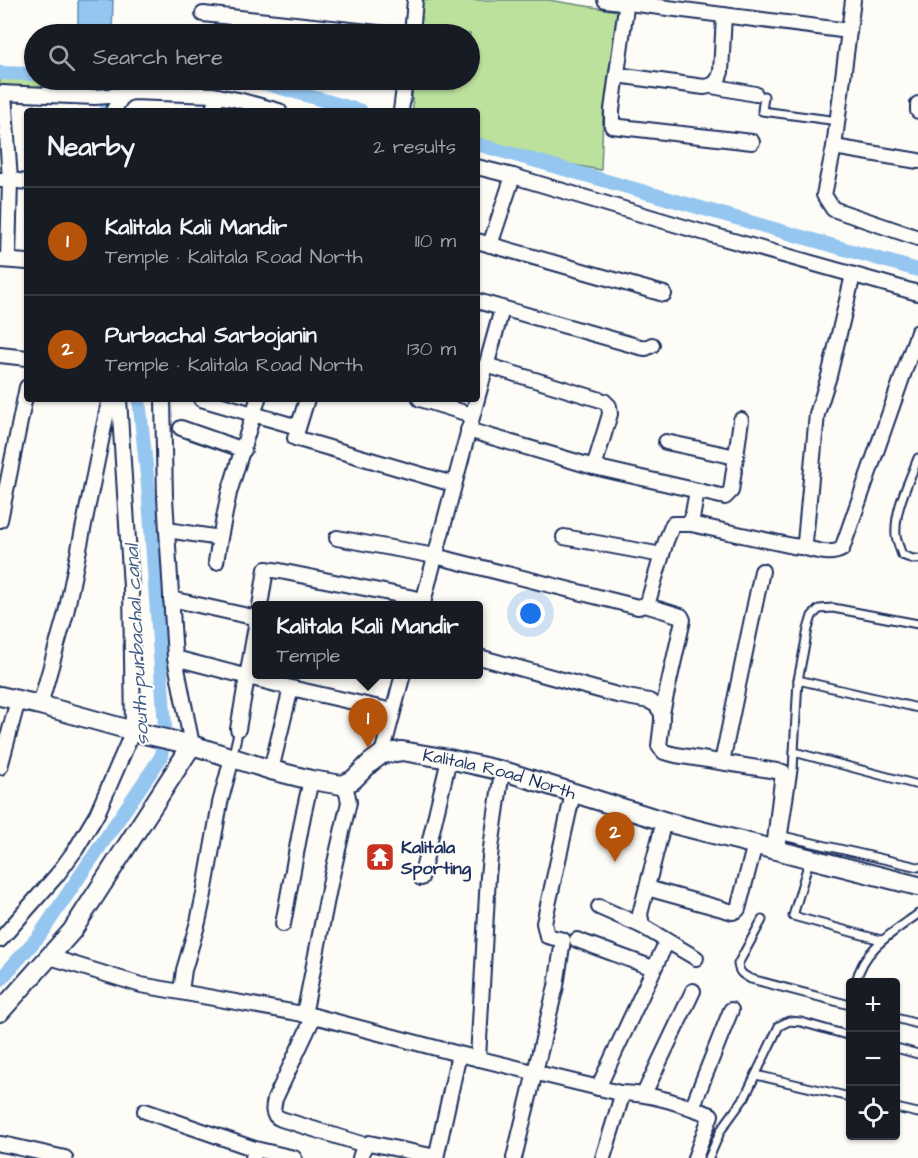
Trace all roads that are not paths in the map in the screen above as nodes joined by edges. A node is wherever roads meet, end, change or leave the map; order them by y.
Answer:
1 (416, 0) edge
2 (605, 0) edge
3 (853, 0) edge
4 (627, 1) edge
5 (203, 14) dead end
6 (724, 15) junction
7 (295, 24) edge
8 (413, 24) edge
9 (849, 31) junction
10 (617, 75) junction
11 (712, 86) junction
12 (404, 90) edge
13 (2, 93) edge
14 (118, 95) junction
15 (760, 95) joint
16 (66, 96) junction
17 (219, 96) junction
18 (918, 104) edge
19 (401, 107) edge
20 (66, 108) edge
21 (114, 108) edge
22 (213, 108) edge
23 (268, 108) edge
24 (918, 111) edge
25 (837, 121) junction
26 (752, 142) dead end
27 (834, 147) junction
28 (918, 161) edge
29 (480, 168) edge
30 (513, 176) junction
31 (5, 180) edge
32 (24, 182) edge
33 (918, 238) edge
34 (484, 243) edge
35 (4, 260) edge
36 (24, 262) edge
37 (853, 275) junction
38 (918, 293) edge
39 (664, 294) dead end
40 (480, 302) edge
41 (502, 309) junction
42 (918, 332) edge
43 (652, 345) dead end
44 (0, 355) edge
45 (24, 358) edge
46 (486, 365) junction
47 (480, 388) edge
48 (24, 401) edge
49 (109, 402) edge
50 (119, 402) edge
51 (163, 402) edge
52 (212, 402) edge
53 (257, 402) edge
54 (306, 402) edge
55 (430, 402) edge
56 (476, 402) edge
57 (254, 414) junction
58 (472, 415) junction
59 (741, 420) dead end
60 (298, 427) junction
61 (181, 429) dead end
62 (468, 430) junction
63 (666, 442) dead end
64 (244, 450) junction
65 (735, 457) junction
66 (918, 458) edge
67 (594, 467) junction
68 (453, 484) junction
69 (697, 491) junction
70 (0, 515) edge
71 (691, 524) junction
72 (167, 530) junction
73 (564, 537) dead end
74 (220, 538) junction
75 (337, 538) dead end
76 (801, 547) junction
77 (662, 555) junction
78 (435, 556) junction
79 (918, 559) edge
80 (216, 562) dead end
81 (762, 571) dead end
82 (171, 599) junction
83 (261, 601) edge
84 (414, 601) edge
85 (424, 601) edge
86 (645, 605) junction
87 (252, 618) edge
88 (918, 624) edge
89 (252, 648) edge
90 (176, 658) junction
91 (483, 658) edge
92 (247, 676) junction
93 (252, 677) edge
94 (258, 679) edge
95 (402, 679) edge
96 (798, 680) junction
97 (291, 688) junction
98 (9, 698) edge
99 (40, 705) junction
100 (918, 708) edge
101 (393, 711) junction
102 (662, 712) junction
103 (138, 732) junction
104 (238, 733) joint
105 (185, 744) junction
106 (794, 752) junction
107 (382, 754) junction
108 (232, 758) junction
109 (449, 759) junction
110 (722, 762) junction
111 (0, 767) edge
112 (271, 770) junction
113 (502, 771) junction
114 (311, 780) junction
115 (342, 785) junction
116 (918, 785) edge
117 (573, 793) junction
118 (664, 821) junction
119 (755, 844) junction
120 (780, 845) junction
121 (810, 858) junction
122 (918, 867) edge
123 (422, 878) dead end
124 (918, 886) edge
125 (647, 888) junction
126 (599, 907) dead end
127 (918, 914) edge
128 (762, 920) dead end
129 (283, 924) dead end
130 (642, 926) junction
131 (0, 940) edge
132 (577, 940) dead end
133 (881, 940) junction
134 (667, 941) junction
135 (50, 957) junction
136 (696, 958) dead end
137 (653, 968) junction
138 (857, 978) edge
139 (181, 991) junction
140 (693, 991) dead end
141 (846, 1004) edge
142 (731, 1011) dead end
143 (0, 1012) edge
144 (309, 1015) junction
145 (900, 1019) edge
146 (918, 1024) edge
147 (846, 1035) edge
148 (900, 1049) edge
149 (459, 1054) junction
150 (918, 1054) edge
151 (478, 1059) junction
152 (535, 1072) junction
153 (756, 1076) junction
154 (598, 1088) junction
155 (620, 1093) junction
156 (644, 1094) junction
157 (846, 1096) edge
158 (692, 1108) junction
159 (900, 1109) edge
160 (145, 1111) dead end
161 (918, 1113) edge
162 (0, 1144) edge
163 (363, 1151) edge
164 (254, 1153) edge
165 (65, 1158) edge
166 (294, 1158) edge
167 (436, 1158) edge
168 (514, 1158) edge
169 (603, 1158) edge
170 (695, 1158) edge
171 (709, 1158) edge

1 - 8 street
2 - 4 street
3 - 9 street
4 - 6 street
4 - 10 street
5 - 7 street
6 - 9 street
6 - 11 street
9 - 25 street
10 - 11 street
10 - 26 street
11 - 15 street
12 - 19 street
13 - 16 street
13 - 31 street
14 - 16 street
14 - 17 street
14 - 21 street
15 - 25 lane
16 - 20 street
17 - 22 street
17 - 23 street
18 - 24 street
25 - 27 street
27 - 28 street
27 - 33 street
29 - 30 street
30 - 34 street
30 - 37 street
31 - 32 street
31 - 35 street
34 - 39 street
35 - 36 street
37 - 38 street
37 - 76 street
40 - 41 street
41 - 43 street
41 - 46 street
42 - 76 street
44 - 45 street
46 - 47 street
46 - 67 street
48 - 70 street
49 - 99 street
50 - 103 street
51 - 72 street
52 - 57 street
53 - 57 street
54 - 60 street
55 - 58 street
56 - 58 street
57 - 60 street
57 - 64 street
58 - 62 street
59 - 65 street
60 - 68 street
61 - 64 street
62 - 67 street
62 - 68 street
63 - 65 street
64 - 74 street
65 - 69 street
66 - 79 lane
67 - 69 street
68 - 78 street
69 - 71 street
71 - 76 street
71 - 77 street
72 - 74 street
72 - 82 street
73 - 77 street
74 - 80 street
75 - 78 street
77 - 86 street
78 - 85 street
78 - 86 street
81 - 110 street
82 - 87 street
82 - 90 street
83 - 84 street
86 - 102 street
88 - 96 lane
89 - 92 street
90 - 92 street
90 - 105 street
91 - 102 street
92 - 93 street
92 - 104 street
94 - 97 street
95 - 101 street
96 - 100 lane
96 - 106 lane
97 - 101 street
97 - 112 street
98 - 99 street
98 - 111 street
99 - 103 street
101 - 107 street
102 - 110 street
103 - 105 street
103 - 131 street
104 - 108 lane
105 - 108 street
105 - 135 street
106 - 116 lane
106 - 120 lane
107 - 109 street, Kalitala Road North
107 - 115 street
108 - 112 street
108 - 139 street
109 - 113 street, Kalitala Road North
109 - 123 street
110 - 120 street
112 - 114 street
113 - 117 street, Kalitala Road North
113 - 151 street
114 - 115 street
114 - 129 street
115 - 144 street
117 - 118 street, Kalitala Road North
117 - 152 street
118 - 119 street, Kalitala Road North
118 - 125 street
119 - 120 street, Kalitala Road North
119 - 125 street
120 - 121 street, Kalitala Road North
120 - 122 lane
121 - 124 street, Kalitala Road North
121 - 133 lane
125 - 130 street
126 - 130 street
127 - 133 lane
128 - 141 lane
130 - 134 street
132 - 137 street
133 - 138 lane
134 - 136 street
134 - 137 street
135 - 139 street
135 - 143 street
137 - 154 street
139 - 144 street
140 - 156 street
142 - 158 street
144 - 149 street
144 - 163 street
145 - 146 lane
147 - 153 lane
148 - 150 lane
149 - 151 street
149 - 167 street
151 - 152 street
152 - 154 street
152 - 168 street
153 - 157 lane
153 - 171 lane
154 - 155 street
155 - 156 street
155 - 169 street
156 - 158 street
158 - 170 street
159 - 161 lane
160 - 164 street
162 - 165 street
163 - 167 street
164 - 166 street

